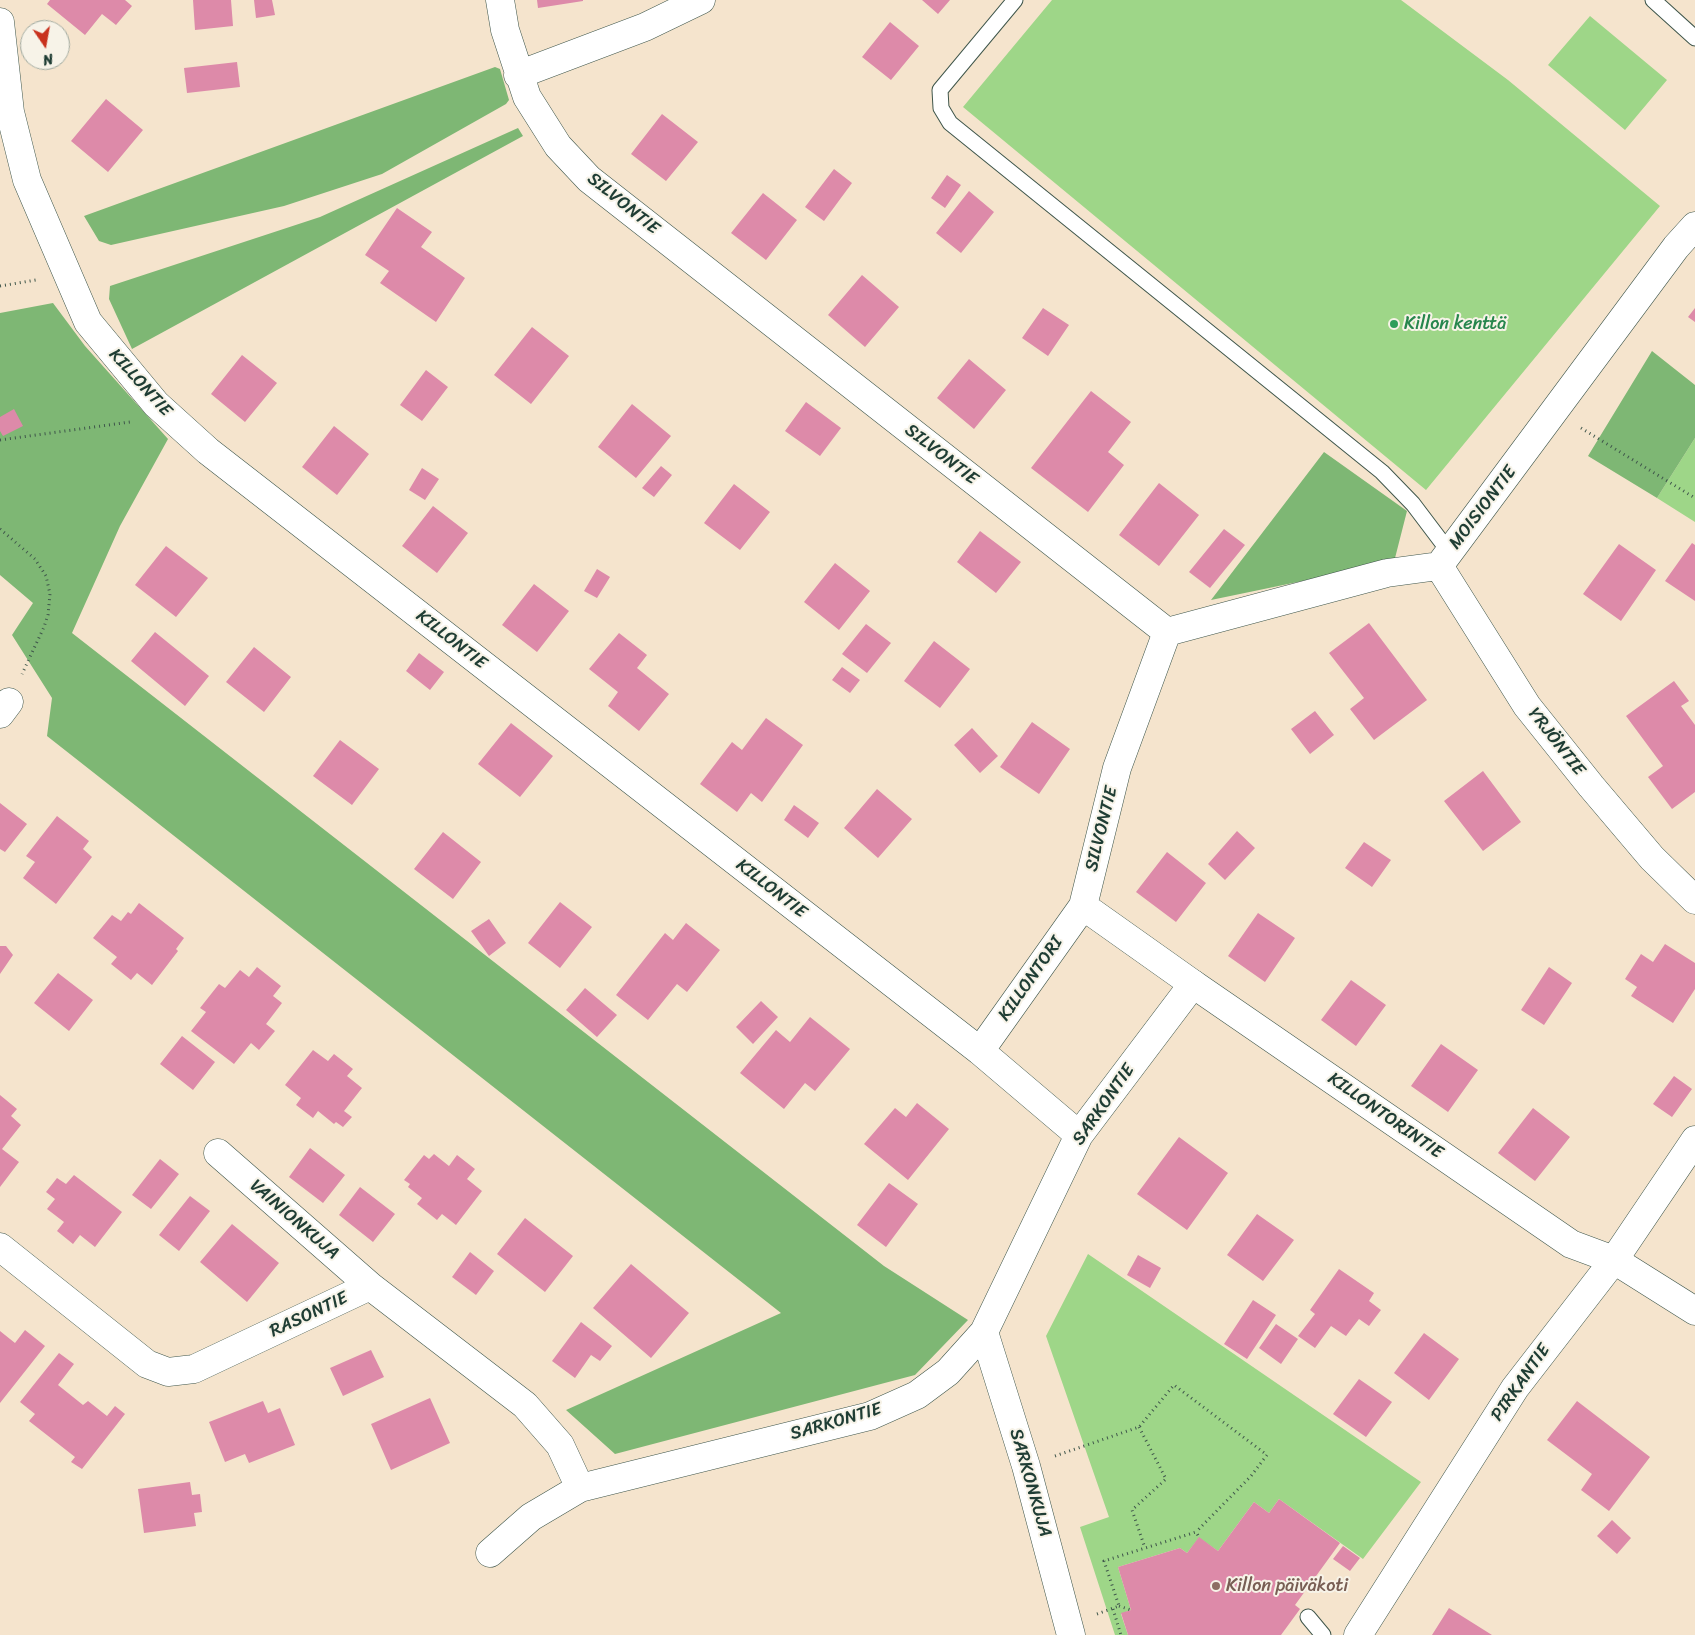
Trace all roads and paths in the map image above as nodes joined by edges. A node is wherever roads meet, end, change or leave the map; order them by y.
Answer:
1 (500, 0) edge
2 (701, 0) edge
3 (1015, 0) edge
4 (1653, 0) edge
5 (0, 22) edge
6 (1695, 38) edge
7 (518, 75) junction
8 (1695, 226) edge
9 (162, 410) junction
10 (1555, 412) junction
11 (0, 440) edge
12 (1695, 498) edge
13 (0, 529) edge
14 (1444, 559) junction
15 (1167, 632) junction
16 (5, 708) edge
17 (1695, 900) edge
18 (1083, 906) junction
19 (1193, 984) junction
20 (980, 1051) junction
21 (1080, 1135) junction
22 (1695, 1140) edge
23 (218, 1153) dead end
24 (0, 1247) edge
25 (1614, 1260) junction
26 (370, 1286) junction
27 (1695, 1311) edge
28 (984, 1332) junction
29 (1139, 1427) junction
30 (1084, 1446) dead end
31 (580, 1488) junction
32 (1196, 1532) junction
33 (1200, 1537) dead end
34 (1145, 1548) junction
35 (490, 1553) dead end
36 (1119, 1606) junction
37 (1132, 1610) dead end
38 (1308, 1617) dead end
39 (1071, 1635) edge
40 (1121, 1635) edge
41 (1323, 1635) edge
42 (1358, 1635) edge

1 - 7 street, SILVONTIE
2 - 7 street
3 - 14 lane
4 - 6 lane
5 - 9 street, KILLONTIE
7 - 15 street, SILVONTIE
8 - 10 street, MOISIONTIE
9 - 11 path
9 - 20 street, KILLONTIE
10 - 12 path
10 - 14 street, MOISIONTIE
13 - 16 path
14 - 15 street, MOISIONTIE
14 - 17 street, YRJÖNTIE
15 - 18 street, SILVONTIE
18 - 19 street, KILLONTORINTIE
18 - 20 street, KILLONTORI
19 - 21 street, SARKONTIE
19 - 25 street, KILLONTORINTIE
20 - 21 street, KILLONTIE
21 - 28 street, SARKONTIE
22 - 25 street, PIRKANTIE
23 - 26 street, VAINIONKUJA
24 - 26 street, RASONTIE
25 - 27 street, KILLONTORINTIE
25 - 42 street, PIRKANTIE
26 - 31 street, RASONTIE
28 - 31 street, SARKONTIE
28 - 39 street, SARKONKUJA
29 - 30 path
29 - 32 path
29 - 34 path
31 - 35 street, SARKONTIE
32 - 33 path
32 - 34 path
34 - 36 path
36 - 37 path
36 - 40 path
38 - 41 lane

